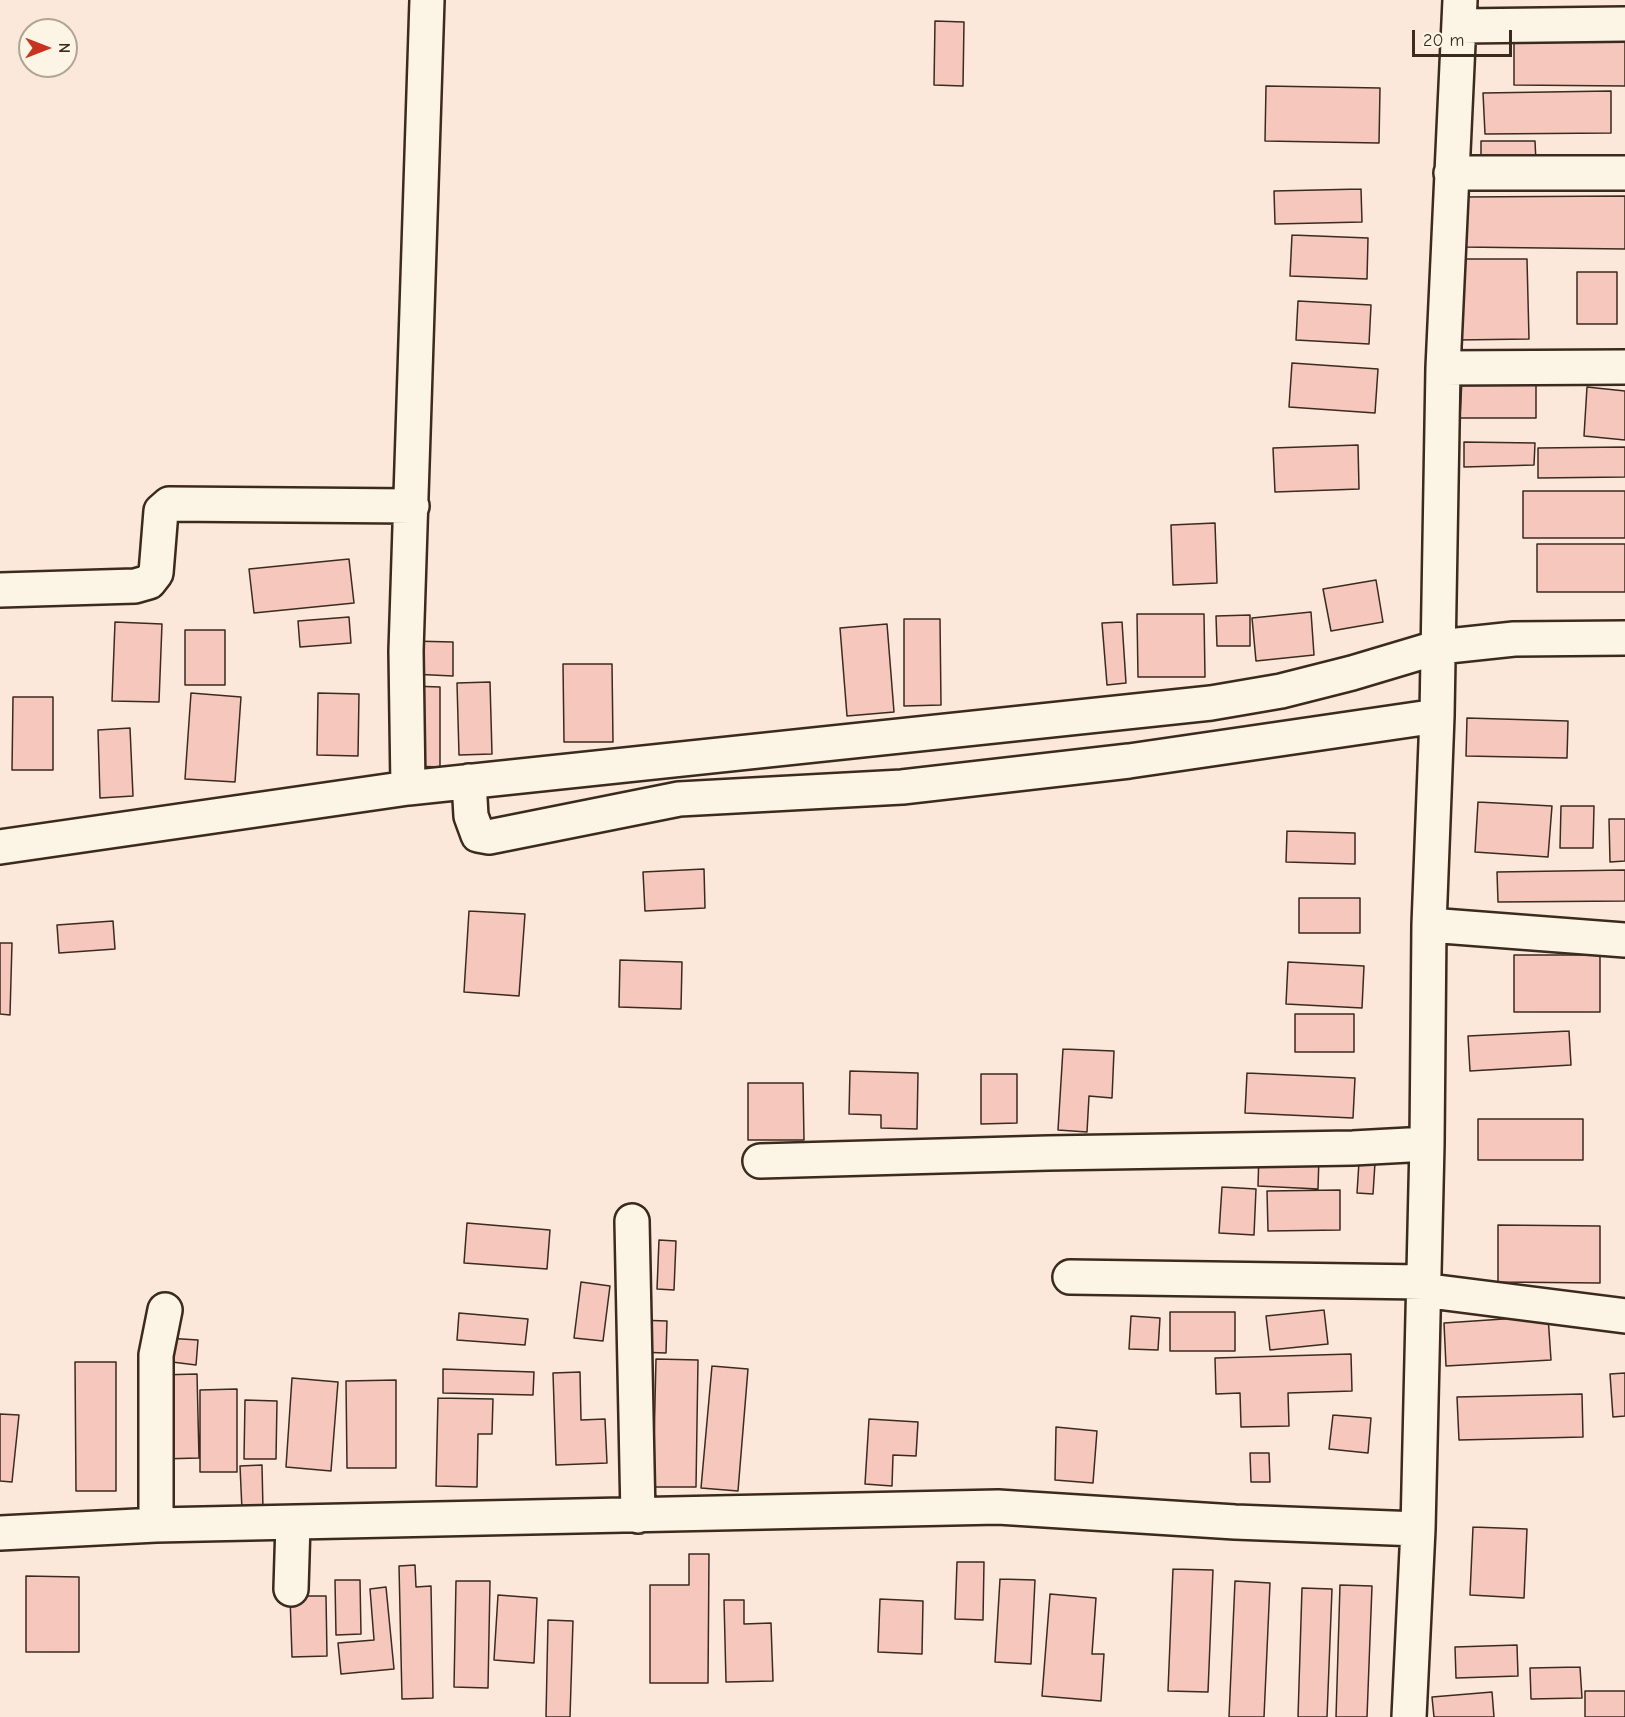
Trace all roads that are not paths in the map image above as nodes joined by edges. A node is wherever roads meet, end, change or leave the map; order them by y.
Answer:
1 (427, 0) edge
2 (1460, 13) edge
3 (1625, 24) edge
4 (1451, 173) junction
5 (1625, 173) edge
6 (1625, 367) edge
7 (1443, 368) junction
8 (412, 506) junction
9 (0, 590) edge
10 (1625, 638) edge
11 (1439, 647) junction
12 (1437, 716) junction
13 (408, 788) junction
14 (470, 797) junction
15 (0, 847) edge
16 (1429, 925) junction
17 (1625, 940) edge
18 (1428, 1144) junction
19 (760, 1161) dead end
20 (632, 1221) dead end
21 (1070, 1277) dead end
22 (1422, 1286) junction
23 (165, 1310) dead end
24 (1625, 1316) edge
25 (638, 1516) junction
26 (293, 1524) junction
27 (156, 1525) junction
28 (1418, 1529) junction
29 (0, 1533) edge
30 (291, 1589) dead end
31 (1409, 1717) edge

1 - 8 street
2 - 3 street
2 - 4 street
4 - 5 street
4 - 7 street
6 - 7 street
7 - 11 street
8 - 9 street
8 - 13 street
10 - 11 street
11 - 12 street
11 - 14 street
12 - 14 street
12 - 16 street
13 - 14 street
13 - 15 street
16 - 17 street
16 - 18 street
18 - 19 street
18 - 22 street
20 - 25 street
21 - 22 street
22 - 24 street
22 - 28 street
23 - 27 street
25 - 26 street
25 - 28 street
26 - 27 street
26 - 30 street
27 - 29 street
28 - 31 street

